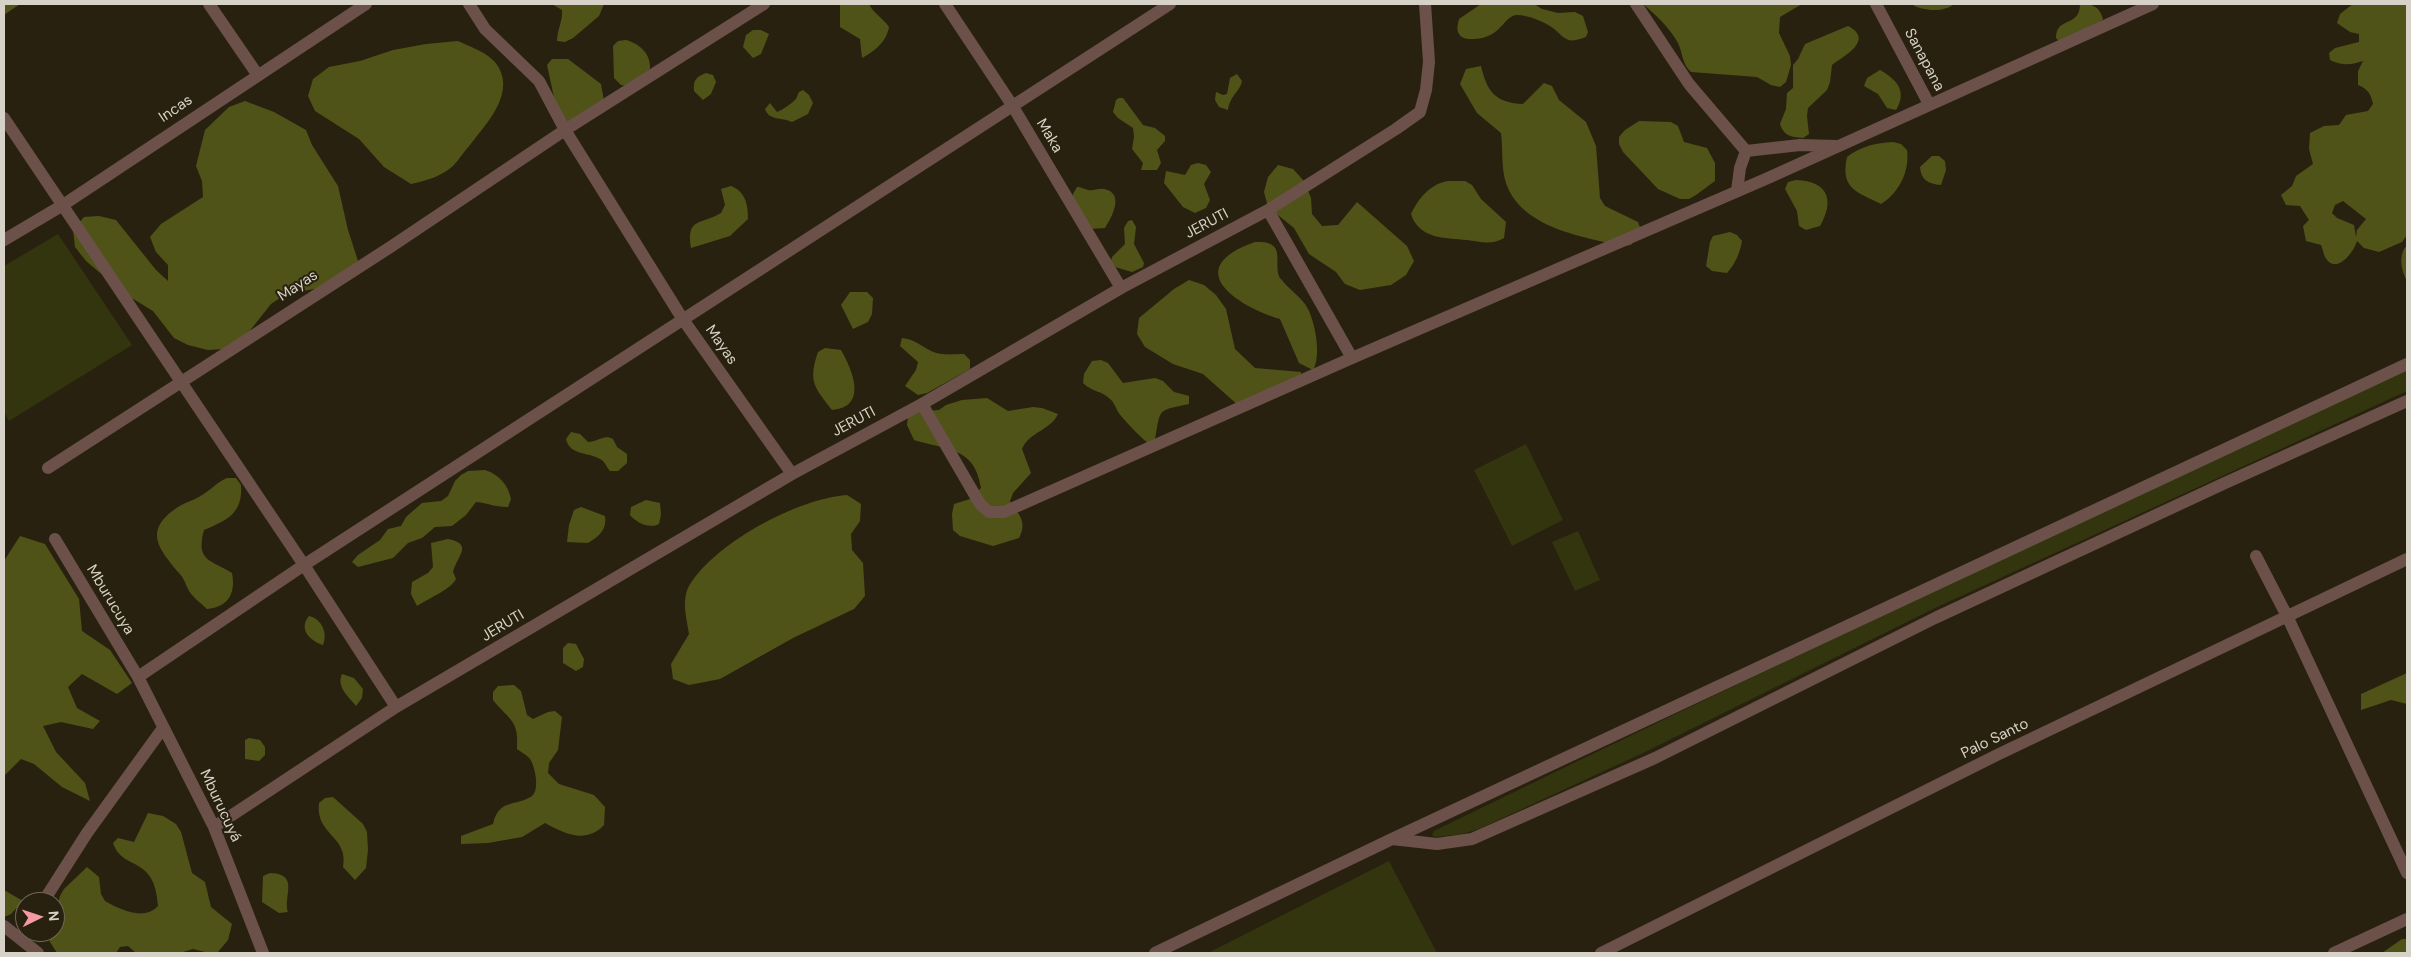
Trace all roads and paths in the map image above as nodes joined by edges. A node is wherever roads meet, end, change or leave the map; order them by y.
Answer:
1 (209, 4) edge
2 (366, 4) edge
3 (469, 4) edge
4 (764, 4) edge
5 (945, 4) edge
6 (1170, 4) edge
7 (1425, 4) edge
8 (1636, 4) edge
9 (1876, 4) edge
10 (2153, 4) edge
11 (257, 74) junction
12 (1929, 104) junction
13 (1012, 105) junction
14 (4, 118) edge
15 (565, 130) junction
16 (1838, 146) junction
17 (1746, 151) junction
18 (1737, 191) junction
19 (63, 204) junction
20 (1268, 210) junction
21 (4, 240) edge
22 (1121, 288) junction
23 (682, 318) junction
24 (1352, 358) junction
25 (2407, 364) edge
26 (181, 380) junction
27 (2407, 401) edge
28 (922, 404) junction
29 (48, 468) dead end
30 (792, 474) junction
31 (55, 538) dead end
32 (2256, 556) dead end
33 (2407, 559) edge
34 (304, 565) junction
35 (2288, 618) junction
36 (138, 677) junction
37 (396, 707) junction
38 (163, 728) junction
39 (214, 827) junction
40 (1392, 839) junction
41 (2407, 873) edge
42 (49, 892) edge
43 (2407, 919) edge
44 (31, 942) edge
45 (38, 953) edge
46 (263, 953) edge
47 (1155, 953) edge
48 (1601, 953) edge
49 (2334, 953) edge

1 - 11 street
2 - 11 street, Incas
3 - 15 street, Mayas
4 - 15 street, Mayas
5 - 13 street, Maka
6 - 13 street
7 - 20 street, JERUTI
8 - 17 street
9 - 12 street, Sanapana
10 - 12 street
11 - 19 street, Incas
12 - 16 street
13 - 22 street, Maka
13 - 23 street
14 - 19 street
15 - 23 street, Mayas
15 - 26 street, Mayas
16 - 17 street
16 - 18 street
17 - 18 street
18 - 24 street
19 - 21 street, Incas
19 - 26 street
20 - 22 street, JERUTI
20 - 24 street
22 - 28 street, JERUTI
23 - 30 street, Mayas
23 - 34 street
24 - 28 street
25 - 40 street
26 - 29 street, Mayas
26 - 34 street
27 - 40 street
28 - 30 street, JERUTI
30 - 37 street, JERUTI
31 - 36 street, Mburucuya
32 - 35 street
33 - 35 street, Palo Santo
34 - 36 street
34 - 37 street
35 - 41 street
35 - 48 street, Palo Santo
36 - 38 street, Mburucuyá
37 - 39 street, JERUTI
38 - 39 street, Mburucuyá
38 - 42 street
39 - 46 street, Mburucuyá
40 - 47 street
43 - 49 street
44 - 45 street

